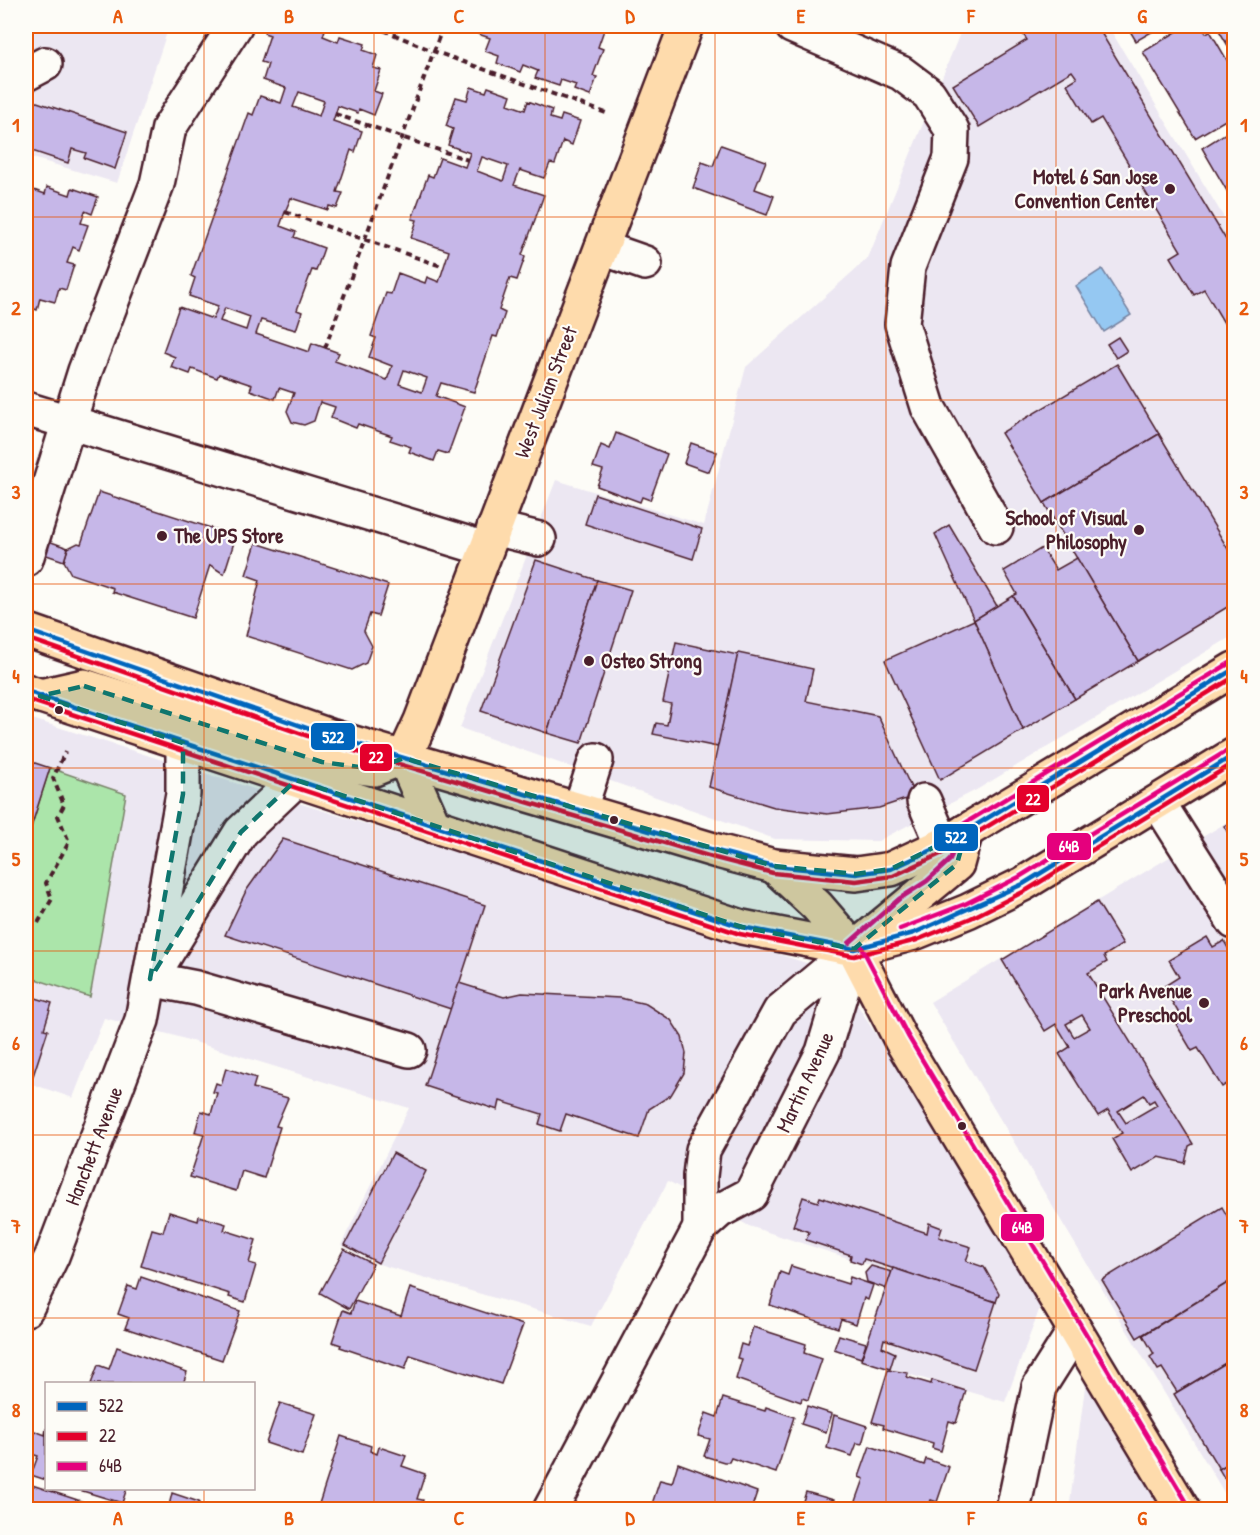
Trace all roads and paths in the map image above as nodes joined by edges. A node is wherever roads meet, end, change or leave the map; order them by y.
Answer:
1 (235, 26) edge
2 (374, 26) edge
3 (443, 26) edge
4 (686, 26) edge
5 (792, 26) edge
6 (433, 51) junction
7 (606, 113) dead end
8 (335, 114) dead end
9 (402, 137) junction
10 (468, 160) dead end
11 (285, 212) dead end
12 (364, 239) junction
13 (602, 248) junction
14 (645, 263) dead end
15 (444, 267) dead end
16 (325, 348) dead end
17 (26, 409) edge
18 (69, 424) junction
19 (996, 527) dead end
20 (490, 539) junction
21 (539, 539) dead end
22 (26, 559) edge
23 (26, 630) edge
24 (1234, 669) edge
25 (33, 694) edge
26 (183, 743) junction
27 (65, 752) dead end
28 (1234, 755) edge
29 (404, 758) junction
30 (596, 760) dead end
31 (296, 780) junction
32 (924, 801) dead end
33 (1158, 802) junction
34 (580, 809) junction
35 (434, 826) junction
36 (955, 838) junction
37 (774, 866) junction
38 (1234, 922) edge
39 (38, 923) dead end
40 (854, 950) junction
41 (150, 979) junction
42 (409, 1050) dead end
43 (700, 1228) junction
44 (29, 1293) edge
45 (1075, 1330) junction
46 (550, 1509) edge
47 (1013, 1509) edge
48 (1183, 1509) edge

1 - 18 street
2 - 6 path
3 - 6 path
4 - 13 main road, West Julian Street
5 - 19 street
6 - 7 path
6 - 9 path
8 - 9 path
9 - 10 path
9 - 12 path
11 - 12 path
12 - 15 path
12 - 16 path
13 - 14 street
13 - 20 main road, West Julian Street
17 - 18 street
18 - 20 street
18 - 22 street
20 - 21 street
20 - 29 main road, West Julian Street
23 - 29 main road
24 - 36 main road
25 - 26 main road
25 - 29 main road
26 - 31 main road
26 - 41 street, Hanchett Avenue
27 - 39 path
28 - 33 main road
29 - 34 main road
29 - 35 main road
30 - 34 street
31 - 35 main road
31 - 41 street, Hanchett Avenue
32 - 36 street
33 - 38 street
33 - 40 main road
34 - 37 main road
35 - 40 main road
36 - 37 main road
36 - 40 main road
37 - 40 main road
40 - 43 street, Martin Avenue
40 - 43 street, Martin Avenue
40 - 45 main road
41 - 42 street
41 - 44 street, Hanchett Avenue
43 - 46 street, Martin Avenue
45 - 47 street
45 - 48 main road

